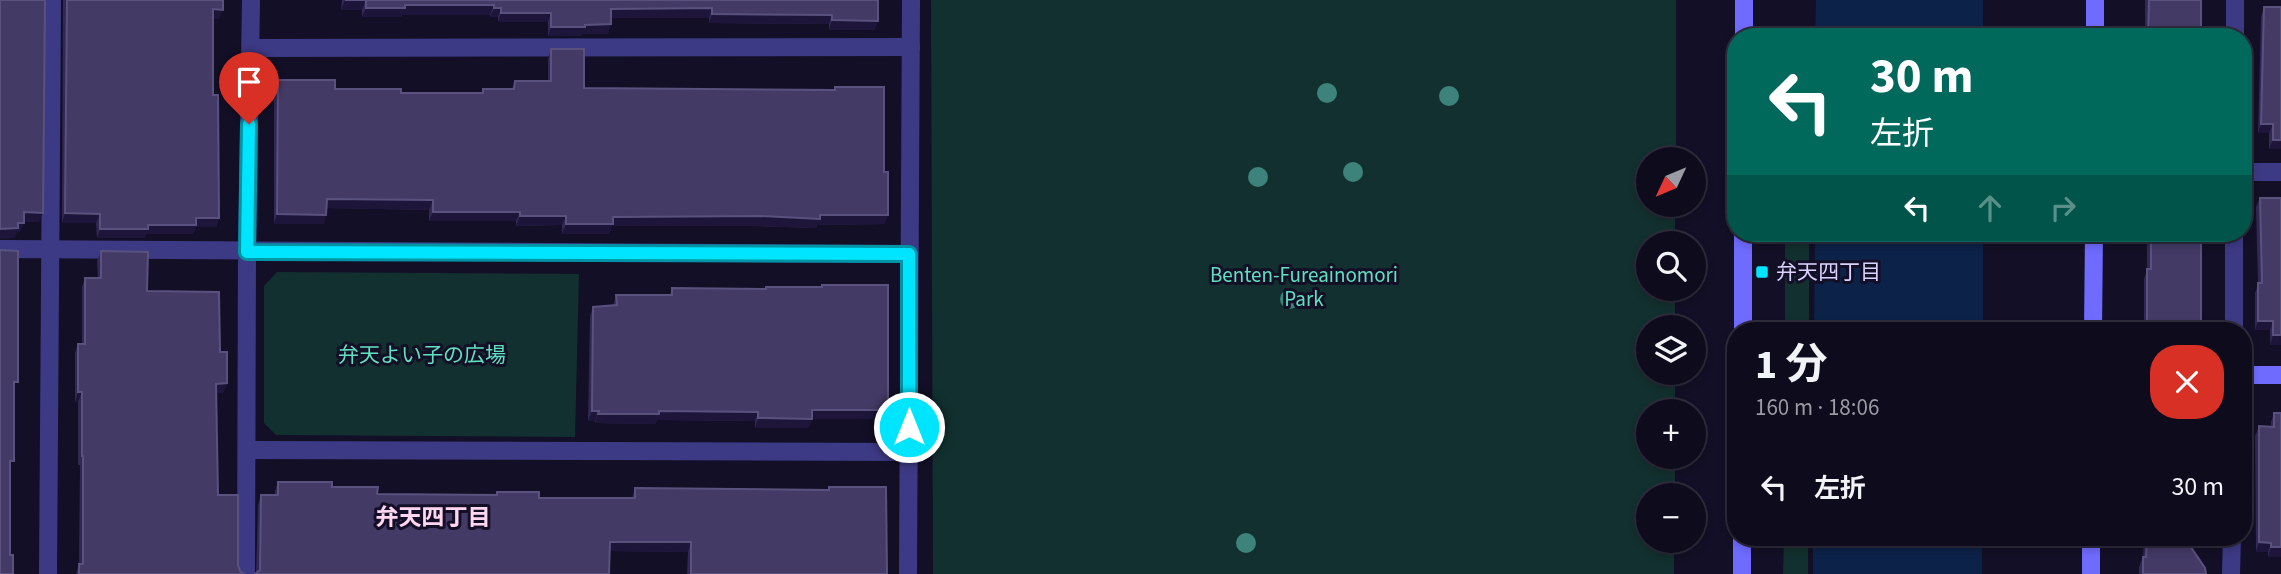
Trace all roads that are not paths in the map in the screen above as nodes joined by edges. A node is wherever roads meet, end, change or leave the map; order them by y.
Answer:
1 (52, 0) edge
2 (251, 0) edge
3 (911, 0) edge
4 (1744, 0) edge
5 (2095, 0) edge
6 (2235, 0) edge
7 (1744, 28) edge
8 (2095, 28) edge
9 (2235, 28) edge
10 (911, 47) junction
11 (251, 48) junction
12 (2252, 172) edge
13 (2281, 172) edge
14 (1743, 242) edge
15 (2094, 242) edge
16 (2234, 242) edge
17 (0, 249) edge
18 (51, 249) junction
19 (247, 252) junction
20 (909, 254) junction
21 (1743, 322) edge
22 (2093, 322) edge
23 (2234, 322) edge
24 (2252, 375) edge
25 (2281, 375) edge
26 (247, 450) junction
27 (909, 452) junction
28 (1742, 546) edge
29 (2091, 546) edge
30 (2232, 546) edge
31 (48, 574) edge
32 (247, 574) edge
33 (908, 574) edge
34 (1742, 574) edge
35 (2091, 574) edge
36 (2231, 574) edge

1 - 18 street
2 - 11 street
3 - 10 street
4 - 7 street
5 - 8 street
6 - 9 street
10 - 11 street
10 - 20 street
11 - 19 street
12 - 13 street
14 - 21 street
15 - 22 street
16 - 23 street
17 - 18 street
18 - 19 street
18 - 31 street
19 - 20 street
19 - 26 street
20 - 27 street
24 - 25 street
26 - 27 street
26 - 32 street
27 - 33 street
28 - 34 street
29 - 35 street
30 - 36 street

